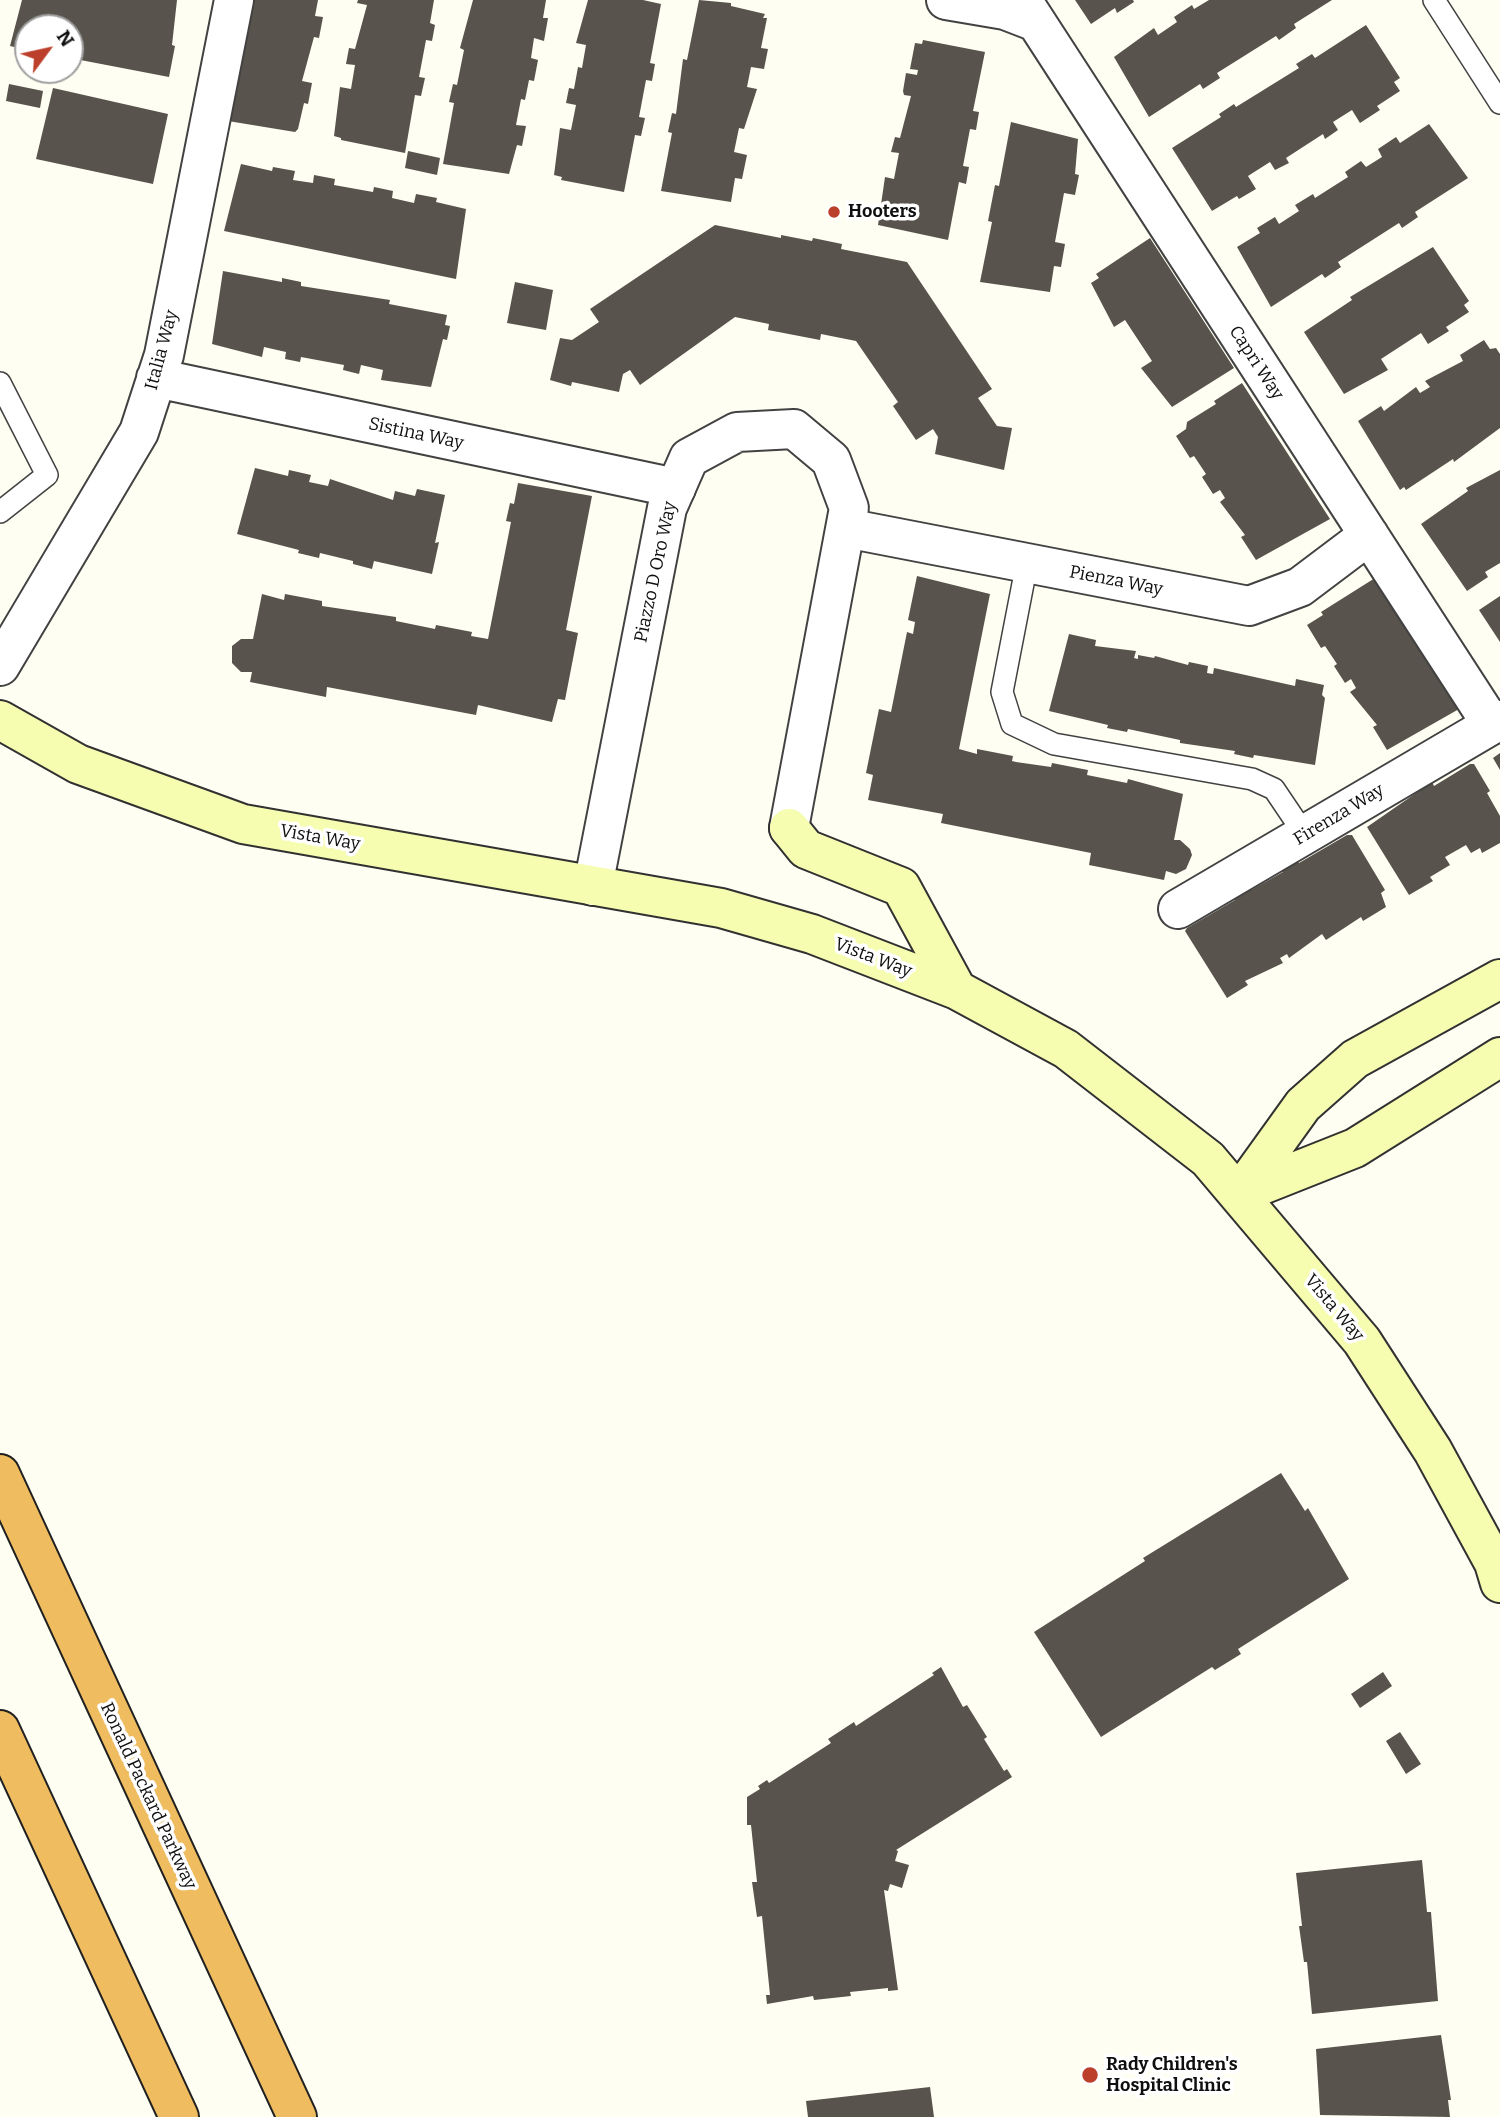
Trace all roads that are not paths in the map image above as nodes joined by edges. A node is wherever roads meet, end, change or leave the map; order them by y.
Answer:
1 (234, 0) edge
2 (946, 0) edge
3 (1434, 0) edge
4 (1029, 11) edge
5 (1500, 103) edge
6 (156, 378) junction
7 (0, 383) edge
8 (676, 488) junction
9 (0, 512) edge
10 (846, 527) junction
11 (1369, 535) junction
12 (1027, 563) junction
13 (0, 666) edge
14 (0, 720) edge
15 (1496, 722) edge
16 (789, 828) joint
17 (1305, 835) junction
18 (593, 886) junction
19 (1178, 909) dead end
20 (1500, 979) edge
21 (957, 989) junction
22 (1500, 1057) edge
23 (1239, 1194) junction
24 (0, 1474) edge
25 (1500, 1583) edge
26 (0, 1730) edge
27 (179, 2117) edge
28 (297, 2117) edge

1 - 6 street, Italia Way
2 - 4 street
3 - 5 lane
4 - 11 street, Capri Way
6 - 8 street, Sistina Way
6 - 13 street, Italia Way
7 - 9 lane
8 - 10 street, Piazzo D Oro Way
8 - 18 street, Piazzo D Oro Way
10 - 12 street, Pienza Way
10 - 16 street, Piazzo D Oro Way
11 - 12 street, Pienza Way
11 - 15 street, Capri Way
12 - 17 lane
14 - 18 main road, Vista Way
15 - 17 street, Firenza Way
16 - 21 main road
17 - 19 street, Firenza Way
18 - 21 main road, Vista Way
20 - 23 main road
21 - 23 main road, Vista Way
22 - 23 main road
23 - 25 main road, Vista Way
24 - 28 highway, Ronald Packard Parkway
26 - 27 highway

